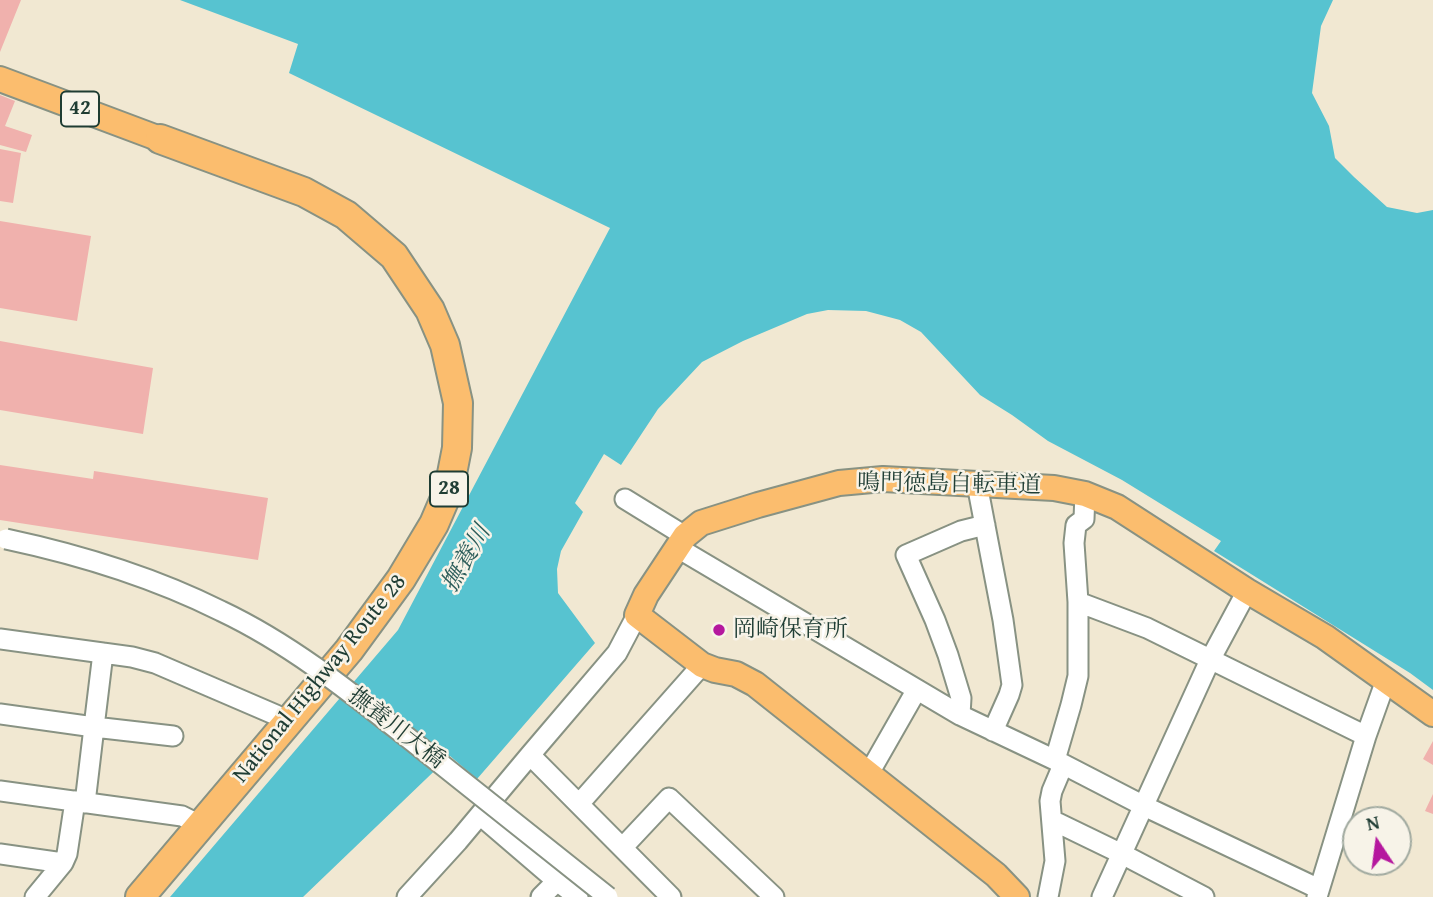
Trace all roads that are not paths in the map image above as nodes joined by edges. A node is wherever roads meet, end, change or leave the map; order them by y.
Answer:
1 (0, 79) edge
2 (160, 139) joint
3 (976, 484) junction
4 (1085, 494) junction
5 (625, 499) dead end
6 (985, 525) junction
7 (3, 538) edge
8 (681, 542) junction
9 (1247, 591) junction
10 (1078, 602) junction
11 (637, 615) junction
12 (0, 639) edge
13 (103, 653) junction
14 (1210, 660) junction
15 (702, 665) junction
16 (1386, 680) junction
17 (916, 691) junction
18 (1433, 713) edge
19 (0, 714) edge
20 (960, 715) junction
21 (286, 724) junction
22 (94, 726) junction
23 (993, 731) junction
24 (173, 736) dead end
25 (1366, 736) junction
26 (530, 755) junction
27 (1059, 763) junction
28 (868, 775) junction
29 (0, 791) edge
30 (80, 802) junction
31 (579, 804) junction
32 (1144, 806) junction
33 (480, 815) junction
34 (1052, 825) junction
35 (202, 826) junction
36 (623, 847) junction
37 (0, 854) edge
38 (1122, 854) junction
39 (64, 863) junction
40 (557, 881) junction
41 (1318, 893) edge
42 (36, 897) edge
43 (140, 897) edge
44 (407, 897) edge
45 (541, 897) edge
46 (578, 897) edge
47 (608, 897) edge
48 (671, 897) edge
49 (774, 897) edge
50 (1017, 897) edge
51 (1048, 897) edge
52 (1102, 897) edge
53 (1204, 897) edge

1 - 2 main road, 42
2 - 21 highway, National Highway Route 28 / 28
3 - 4 main road, 鳴門徳島自転車道
3 - 6 street
3 - 8 main road, 鳴門徳島自転車道
4 - 9 main road, 鳴門徳島自転車道
4 - 10 street
5 - 8 street
6 - 20 street
6 - 23 street
7 - 47 street, 撫養川大橋, bridge
8 - 11 main road, 鳴門徳島自転車道
8 - 17 street
9 - 14 street
9 - 16 main road, 鳴門徳島自転車道
10 - 14 street
10 - 27 street
11 - 15 main road
11 - 26 street
12 - 13 street
13 - 21 street
13 - 22 street
14 - 25 street
14 - 32 street
15 - 28 main road
15 - 31 street
16 - 18 main road, 鳴門徳島自転車道
16 - 25 street
17 - 20 street
17 - 28 street
19 - 22 street
20 - 23 street
21 - 35 highway, National Highway Route 28 / 28
22 - 24 street
22 - 30 street
23 - 27 street
25 - 41 street
26 - 31 street
26 - 33 street
27 - 32 street
27 - 34 street
28 - 50 main road
29 - 30 street
30 - 35 street
30 - 39 street
31 - 36 street
32 - 38 street
32 - 41 street
33 - 40 street
33 - 44 street
34 - 38 street
34 - 51 street
35 - 43 highway, National Highway Route 28 / 28
36 - 48 street
36 - 49 street
37 - 39 street
38 - 52 street
38 - 53 street
39 - 42 street
40 - 45 street
40 - 46 street

